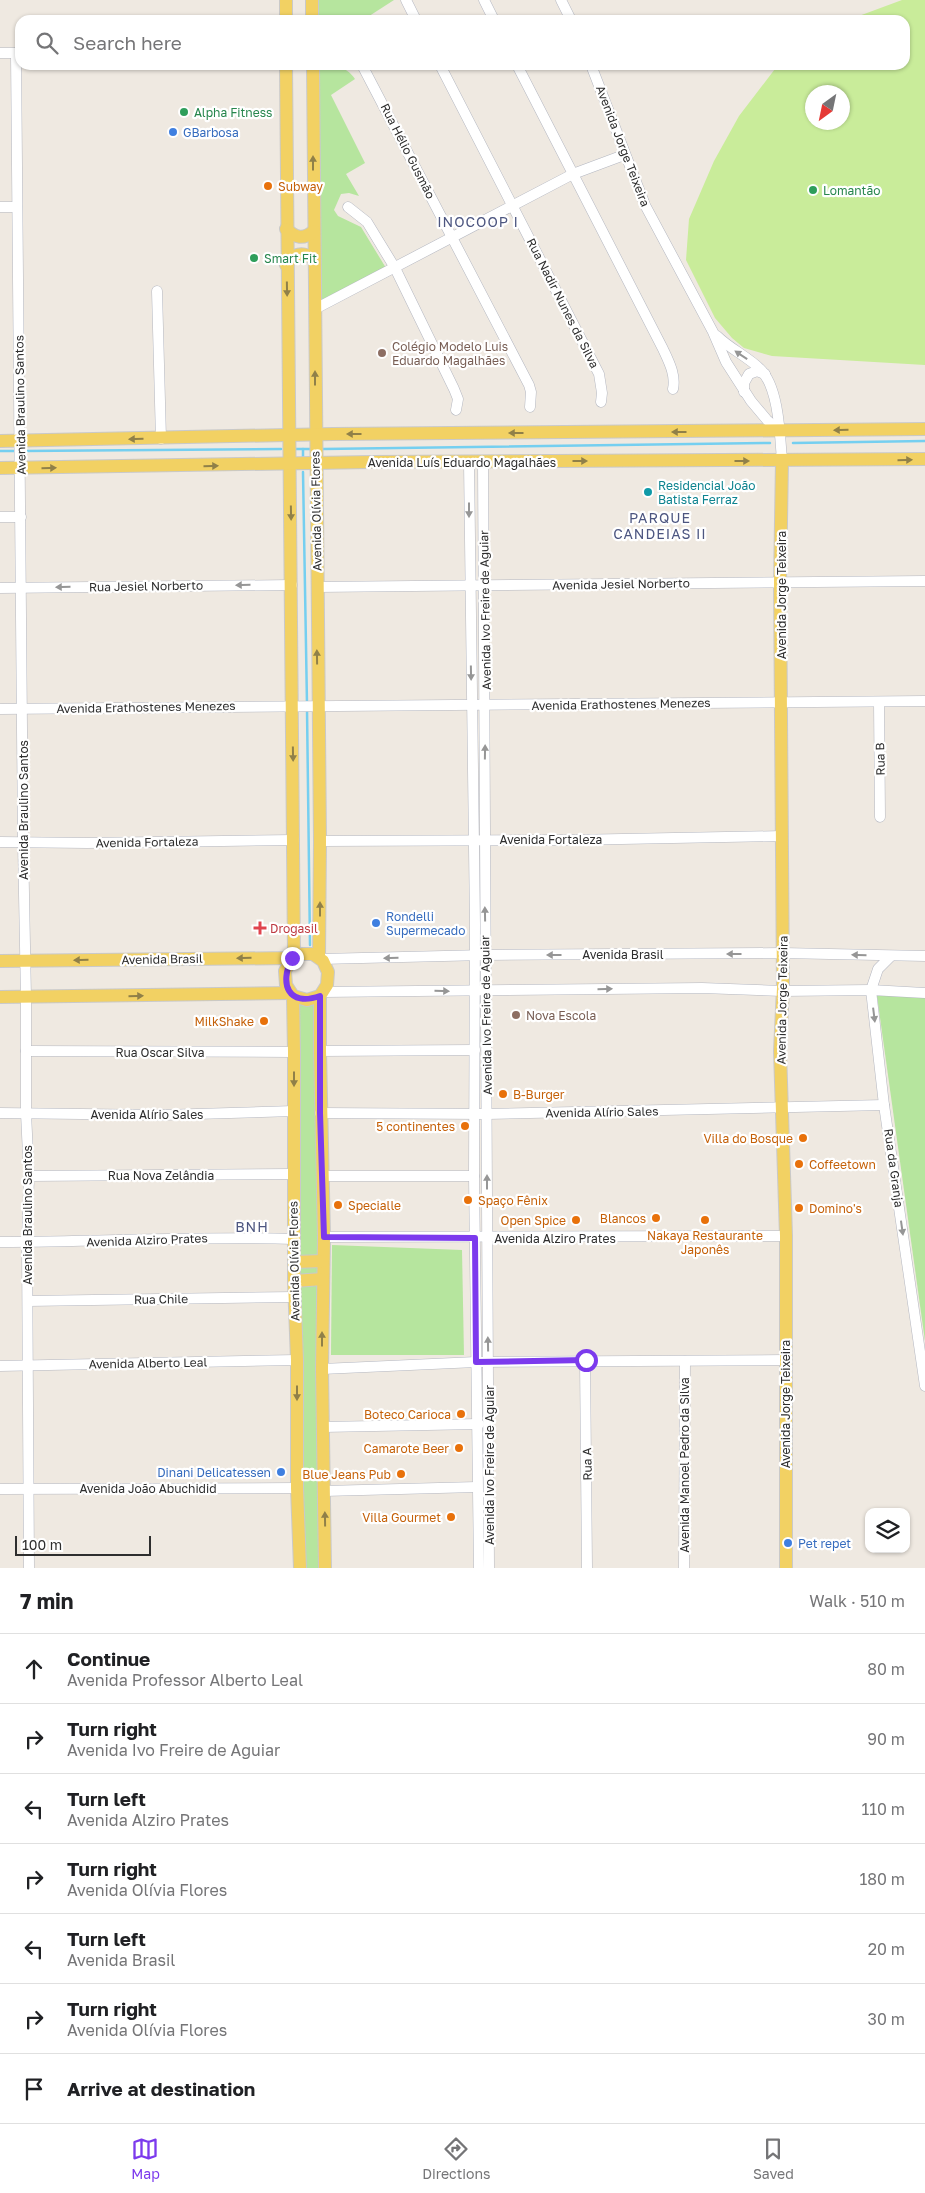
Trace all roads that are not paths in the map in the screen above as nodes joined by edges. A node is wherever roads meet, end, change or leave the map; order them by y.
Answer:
1 (286, 0) edge
2 (312, 0) edge
3 (406, 0) edge
4 (484, 0) edge
5 (561, 0) edge
6 (286, 15) edge
7 (312, 15) edge
8 (414, 15) edge
9 (492, 15) edge
10 (568, 15) edge
11 (0, 53) edge
12 (15, 53) edge
13 (18, 70) edge
14 (286, 70) edge
15 (313, 70) edge
16 (365, 70) edge
17 (443, 70) edge
18 (520, 70) edge
19 (593, 70) edge
20 (624, 155) junction
21 (573, 174) junction
22 (512, 206) junction
23 (0, 207) edge
24 (348, 207) dead end
25 (18, 208) junction
26 (286, 229) junction
27 (314, 231) junction
28 (453, 238) junction
29 (314, 259) junction
30 (286, 265) junction
31 (395, 268) junction
32 (157, 291) dead end
33 (315, 309) junction
34 (713, 332) junction
35 (765, 374) junction
36 (673, 389) dead end
37 (744, 392) junction
38 (601, 402) dead end
39 (530, 407) dead end
40 (456, 410) dead end
41 (779, 428) junction
42 (925, 429) edge
43 (315, 435) junction
44 (289, 436) junction
45 (162, 439) junction
46 (0, 440) edge
47 (20, 444) junction
48 (925, 459) edge
49 (483, 461) junction
50 (782, 461) junction
51 (469, 462) junction
52 (315, 463) junction
53 (290, 464) junction
54 (21, 465) junction
55 (0, 468) edge
56 (0, 517) edge
57 (21, 517) junction
58 (925, 581) edge
59 (780, 582) junction
60 (292, 584) junction
61 (470, 586) junction
62 (485, 586) junction
63 (22, 587) junction
64 (316, 587) junction
65 (0, 588) edge
66 (925, 701) edge
67 (781, 702) junction
68 (879, 702) junction
69 (292, 706) junction
70 (318, 706) junction
71 (472, 706) junction
72 (486, 706) junction
73 (0, 709) edge
74 (22, 709) junction
75 (880, 817) dead end
76 (782, 836) junction
77 (472, 839) junction
78 (294, 840) junction
79 (485, 840) junction
80 (320, 841) junction
81 (0, 842) edge
82 (23, 842) junction
83 (782, 953) junction
84 (485, 955) junction
85 (474, 956) junction
86 (891, 956) junction
87 (925, 956) edge
88 (293, 957) junction
89 (321, 959) junction
90 (0, 961) edge
91 (25, 961) junction
92 (871, 990) junction
93 (782, 991) junction
94 (474, 992) junction
95 (485, 992) junction
96 (925, 993) edge
97 (292, 994) junction
98 (322, 994) junction
99 (0, 998) edge
100 (26, 998) junction
101 (475, 1050) junction
102 (26, 1051) junction
103 (320, 1051) junction
104 (294, 1052) junction
105 (884, 1104) junction
106 (782, 1108) junction
107 (294, 1111) junction
108 (0, 1113) edge
109 (26, 1113) junction
110 (320, 1113) junction
111 (475, 1114) junction
112 (487, 1114) junction
113 (293, 1174) junction
114 (28, 1176) junction
115 (323, 1176) junction
116 (474, 1176) junction
117 (786, 1236) junction
118 (324, 1237) junction
119 (475, 1238) junction
120 (488, 1238) junction
121 (294, 1239) junction
122 (0, 1242) edge
123 (27, 1242) junction
124 (323, 1261) junction
125 (294, 1262) junction
126 (323, 1279) junction
127 (294, 1281) junction
128 (294, 1297) junction
129 (28, 1301) junction
130 (297, 1360) junction
131 (586, 1360) junction
132 (784, 1360) junction
133 (684, 1361) junction
134 (476, 1362) junction
135 (488, 1363) junction
136 (0, 1366) edge
137 (28, 1366) junction
138 (322, 1369) junction
139 (925, 1386) edge
140 (479, 1424) junction
141 (323, 1427) junction
142 (477, 1487) junction
143 (297, 1488) junction
144 (0, 1489) edge
145 (28, 1489) junction
146 (324, 1491) junction
147 (29, 1568) edge
148 (300, 1568) edge
149 (325, 1568) edge
150 (479, 1568) edge
151 (489, 1568) edge
152 (587, 1568) edge
153 (684, 1568) edge
154 (786, 1568) edge

1 - 6 main road
2 - 7 main road
3 - 8 street
4 - 9 street
5 - 10 street
11 - 12 street
13 - 25 street, Avenida Braulino Santos
14 - 26 main road, Avenida Olívia Flores
27 -> 15 main road, Avenida Olívia Flores
16 - 28 street, Rua Hélio Gusmão
17 - 22 street, Rua Nadir Nunes da Silva
18 - 21 street
19 - 20 street, Avenida Jorge Teixeira
20 - 21 street
20 - 34 street, Avenida Jorge Teixeira
21 - 22 street
21 - 36 street
22 - 28 street
22 - 38 street, Rua Nadir Nunes da Silva
23 - 25 street
24 - 31 street
25 - 47 street, Avenida Braulino Santos
26 - 27 main road
26 - 30 main road, Avenida Olívia Flores
27 - 29 main road, Avenida Olívia Flores
28 - 31 street
28 - 39 street, Rua Hélio Gusmão
29 - 30 main road
29 - 33 main road, Avenida Olívia Flores
30 -> 44 main road, Avenida Olívia Flores
31 - 33 street
31 - 40 street
32 - 45 street
43 -> 33 main road, Avenida Olívia Flores
35 -> 34 street, Avenida Jorge Teixeira
34 - 37 street, Avenida Jorge Teixeira
35 - 37 street
35 - 41 street, Avenida Jorge Teixeira
37 - 41 street, Avenida Jorge Teixeira
42 -> 41 main road
41 -> 43 main road
41 - 50 street, Avenida Jorge Teixeira
43 - 44 main road
43 - 52 main road, Avenida Olívia Flores
44 - 45 main road
44 - 53 main road, Avenida Olívia Flores
45 -> 47 main road
46 - 47 main road
47 - 54 street, Avenida Braulino Santos
50 -> 48 main road, Avenida Luís Eduardo Magalhães
49 -> 50 main road, Avenida Luís Eduardo Magalhães
49 - 51 main road, Avenida Luís Eduardo Magalhães
49 - 62 street, Avenida Ivo Freire de Aguiar
50 - 59 main road, Avenida Jorge Teixeira
51 - 52 main road, Avenida Luís Eduardo Magalhães
51 -> 61 street, Avenida Ivo Freire de Aguiar
52 - 53 main road, Avenida Luís Eduardo Magalhães
52 - 64 main road, Avenida Olívia Flores
54 -> 53 main road, Avenida Luís Eduardo Magalhães
53 -> 60 main road, Avenida Olívia Flores
54 - 55 main road, Avenida Luís Eduardo Magalhães
54 - 57 street, Avenida Braulino Santos
56 - 57 street
57 - 63 street, Avenida Braulino Santos
58 - 59 street, Avenida Jesiel Norberto
59 - 62 street, Avenida Jesiel Norberto
59 - 67 main road, Avenida Jorge Teixeira
60 -> 63 street, Rua Jesiel Norberto
60 - 69 main road, Avenida Olívia Flores
61 - 62 street, Avenida Jesiel Norberto
61 - 64 street, Avenida Jesiel Norberto
61 -> 71 street, Avenida Ivo Freire de Aguiar
62 - 72 street, Avenida Ivo Freire de Aguiar
63 - 65 street, Rua Jesiel Norberto
63 - 74 street, Avenida Braulino Santos
70 -> 64 main road, Avenida Olívia Flores
66 - 68 street, Avenida Erathostenes Menezes
67 - 68 street, Avenida Erathostenes Menezes
67 - 72 street, Avenida Erathostenes Menezes
67 - 76 main road, Avenida Jorge Teixeira
68 - 75 street, Rua B
69 - 70 street, Avenida Erathostenes Menezes
69 - 74 street, Avenida Erathostenes Menezes
69 -> 78 main road, Avenida Olívia Flores
70 - 71 street, Avenida Erathostenes Menezes
70 - 80 main road, Avenida Olívia Flores
71 - 72 street, Avenida Erathostenes Menezes
71 - 77 street, Avenida Ivo Freire de Aguiar
79 -> 72 street, Avenida Ivo Freire de Aguiar
73 - 74 street, Avenida Erathostenes Menezes
74 - 82 street, Avenida Braulino Santos
76 - 79 street, Avenida Fortaleza
76 - 83 main road, Avenida Jorge Teixeira
77 - 79 street, Avenida Fortaleza
77 - 80 street, Avenida Fortaleza
77 - 85 street, Avenida Ivo Freire de Aguiar
78 - 82 street, Avenida Fortaleza
78 - 88 main road, Avenida Olívia Flores
84 -> 79 street, Avenida Ivo Freire de Aguiar
89 -> 80 main road, Avenida Olívia Flores
81 - 82 street, Avenida Fortaleza
82 - 91 street, Avenida Braulino Santos
83 -> 84 street, Avenida Brasil
86 -> 83 street, Avenida Brasil
83 - 93 main road, Avenida Jorge Teixeira
84 - 85 street, Avenida Brasil
84 - 95 street, Avenida Ivo Freire de Aguiar
85 -> 89 street, Avenida Brasil
85 - 94 street, Avenida Ivo Freire de Aguiar
86 - 87 street, Avenida Brasil
86 - 92 street, Rua da Granja
88 - 89 main road, Avenida Brasil
88 -> 91 main road, Avenida Brasil
88 - 97 main road, Avenida Olívia Flores
89 - 98 main road, Avenida Olívia Flores
90 - 91 main road, Avenida Brasil
91 - 100 street, Avenida Braulino Santos
92 - 93 street
92 - 96 street
92 -> 105 street, Rua da Granja
95 -> 93 street
93 - 106 main road, Avenida Jorge Teixeira
94 - 95 street
98 -> 94 street
94 - 101 street, Avenida Ivo Freire de Aguiar
95 - 112 street, Avenida Ivo Freire de Aguiar
97 - 98 main road
100 -> 97 main road
97 - 104 main road, Avenida Olívia Flores
98 - 103 main road, Avenida Olívia Flores
99 - 100 main road
100 - 102 street, Avenida Braulino Santos
101 - 103 street
101 - 111 street, Avenida Ivo Freire de Aguiar
102 - 104 street, Rua Oscar Silva
102 - 109 street, Avenida Braulino Santos
103 - 110 main road, Avenida Olívia Flores
104 -> 107 main road, Avenida Olívia Flores
105 - 106 street, Avenida Alírio Sales
105 -> 139 street, Rua da Granja
106 - 112 street, Avenida Alírio Sales
106 - 117 main road, Avenida Jorge Teixeira
107 - 109 street, Avenida Alírio Sales
107 - 113 main road, Avenida Olívia Flores
108 - 109 street, Avenida Alírio Sales
109 - 114 street, Avenida Braulino Santos
110 - 111 street, Avenida Alírio Sales
110 - 115 main road, Avenida Olívia Flores
111 - 112 street, Avenida Alírio Sales
111 - 116 street, Avenida Ivo Freire de Aguiar
120 -> 112 street, Avenida Ivo Freire de Aguiar
113 - 114 street, Rua Nova Zelândia
113 - 121 main road, Avenida Olívia Flores
114 - 123 street, Avenida Braulino Santos
115 - 116 street
115 - 118 main road, Avenida Olívia Flores
116 - 119 street, Avenida Ivo Freire de Aguiar
117 - 120 street, Avenida Alziro Prates
117 - 132 main road, Avenida Jorge Teixeira
118 - 119 street, Avenida Alziro Prates
118 - 124 main road, Avenida Olívia Flores
119 - 120 street, Avenida Alziro Prates
119 - 134 street, Avenida Ivo Freire de Aguiar
135 -> 120 street, Avenida Ivo Freire de Aguiar
121 - 123 street, Avenida Alziro Prates
121 - 125 main road, Avenida Olívia Flores
122 - 123 street, Avenida Alziro Prates
123 - 129 street, Avenida Braulino Santos
124 - 125 main road
124 - 126 main road, Avenida Olívia Flores
125 - 127 main road, Avenida Olívia Flores
126 - 127 main road
138 -> 126 main road, Avenida Olívia Flores
127 - 128 main road, Avenida Olívia Flores
128 - 129 street, Rua Chile
128 - 130 main road, Avenida Olívia Flores
129 - 137 street, Avenida Braulino Santos
130 - 137 street, Avenida Alberto Leal
130 -> 143 main road, Avenida Olívia Flores
131 - 133 street
131 - 135 street
131 - 152 street, Rua A
132 - 133 street
132 - 154 main road, Avenida Jorge Teixeira
133 - 153 street, Avenida Manoel Pedro da Silva
134 - 135 street
134 - 138 street
134 - 140 street, Avenida Ivo Freire de Aguiar
135 - 151 street, Avenida Ivo Freire de Aguiar
136 - 137 street, Avenida Alberto Leal
137 - 145 street, Avenida Braulino Santos
138 - 141 main road, Avenida Olívia Flores
140 - 141 street
140 - 142 street, Avenida Ivo Freire de Aguiar
141 - 146 main road, Avenida Olívia Flores
142 - 146 street
142 - 150 street, Avenida Ivo Freire de Aguiar
143 - 145 street, Avenida João Abuchidid
143 - 148 main road, Avenida Olívia Flores
144 - 145 street, Avenida João Abuchidid
145 - 147 street, Avenida Braulino Santos
149 -> 146 main road, Avenida Olívia Flores

